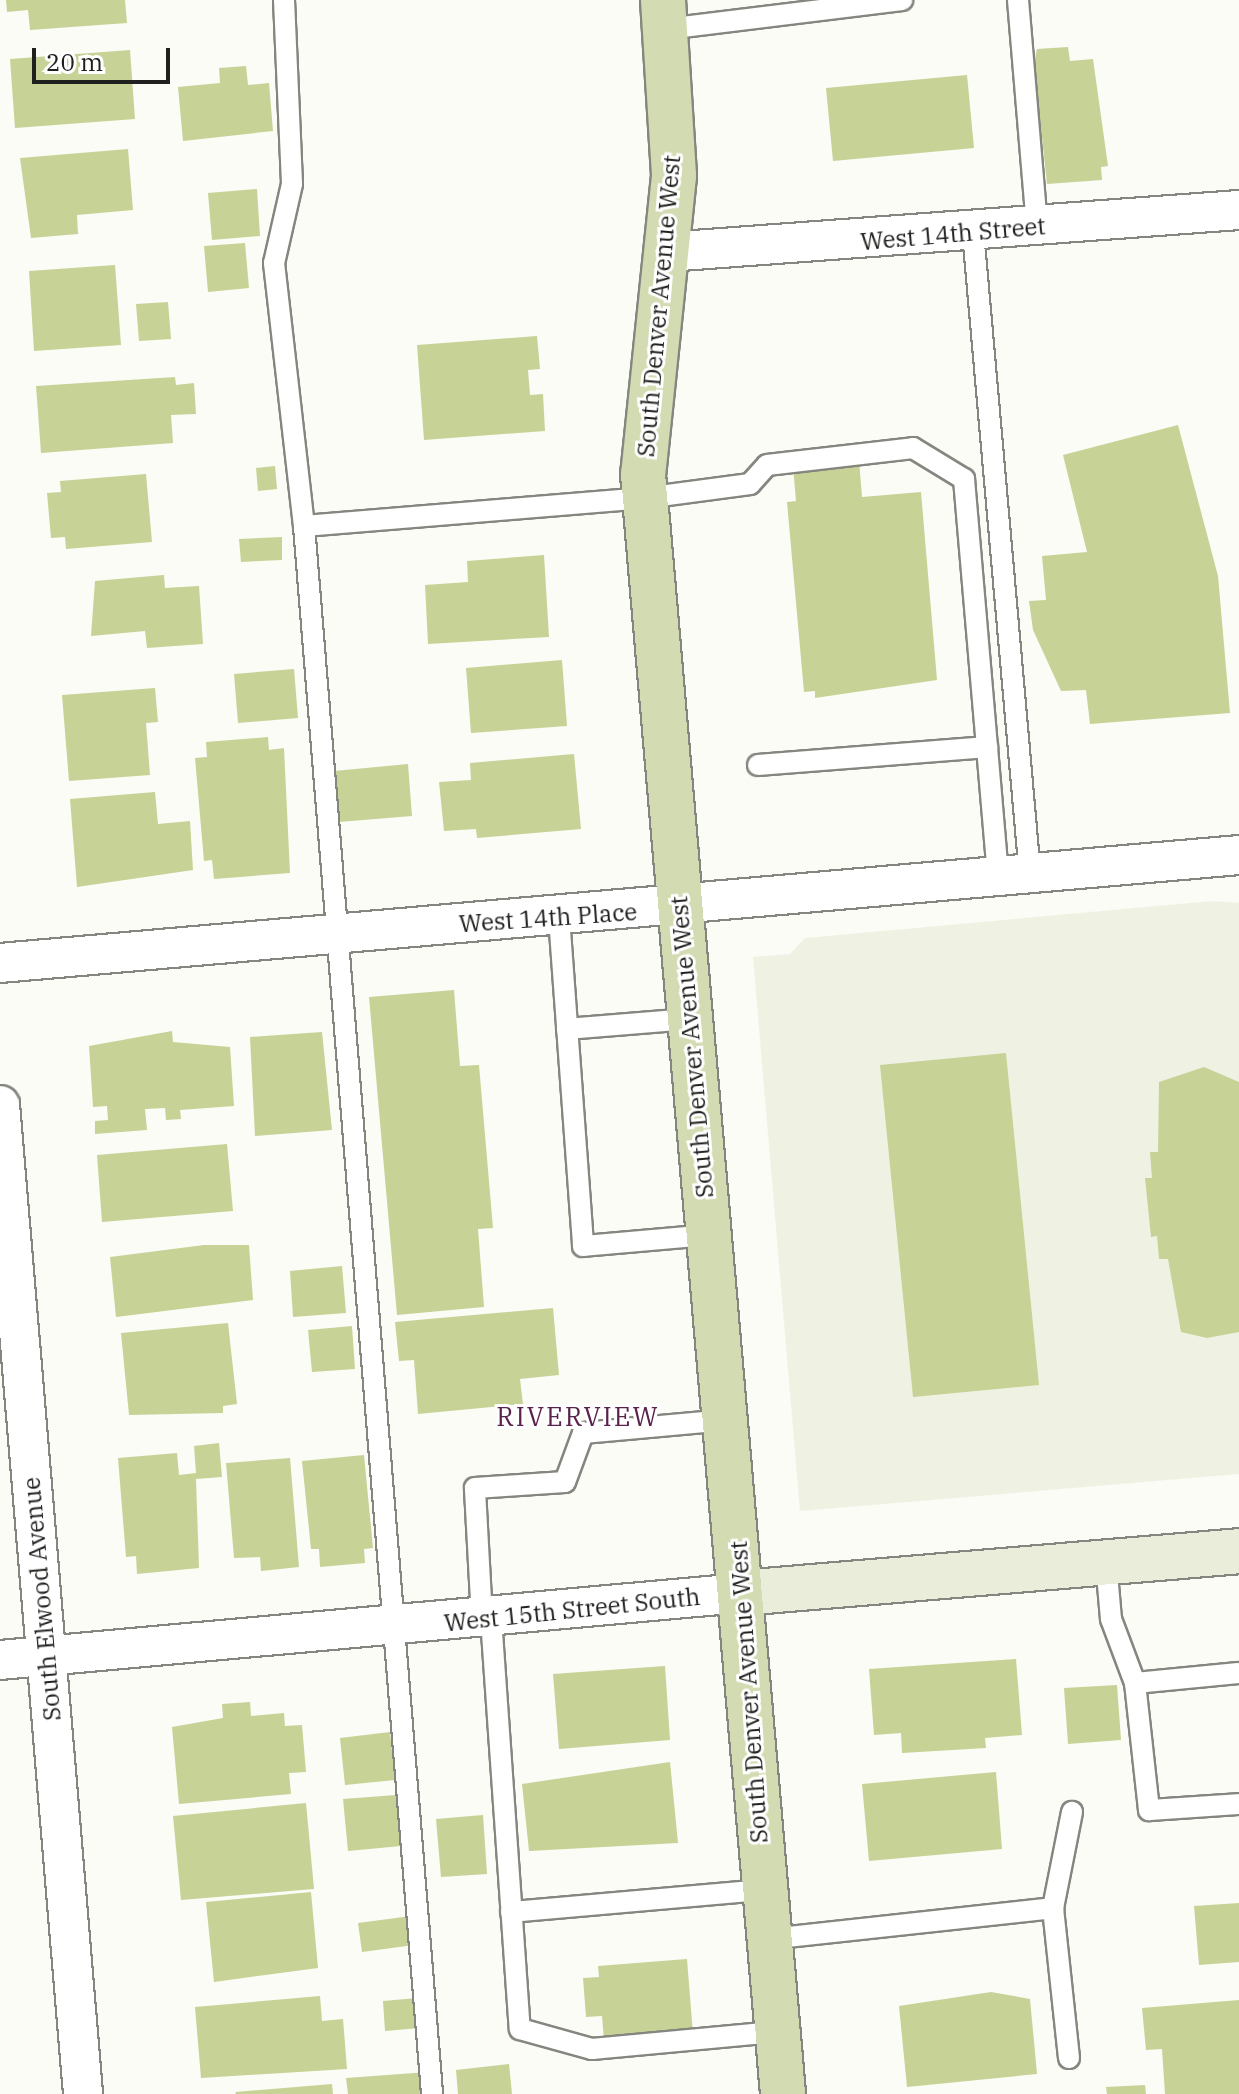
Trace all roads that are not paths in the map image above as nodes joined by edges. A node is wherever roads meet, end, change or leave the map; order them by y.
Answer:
1 (284, 0) edge
2 (902, 0) edge
3 (1018, 0) edge
4 (809, 6) edge
5 (665, 14) edge
6 (1239, 210) edge
7 (1037, 226) junction
8 (973, 232) junction
9 (667, 252) junction
10 (645, 498) junction
11 (304, 526) junction
12 (987, 747) junction
13 (758, 765) dead end
14 (1239, 855) edge
15 (1014, 876) junction
16 (679, 907) junction
17 (559, 917) junction
18 (334, 934) junction
19 (0, 963) edge
20 (689, 1019) junction
21 (567, 1029) junction
22 (0, 1105) edge
23 (709, 1235) junction
24 (726, 1420) junction
25 (1239, 1551) edge
26 (1106, 1562) junction
27 (741, 1593) junction
28 (487, 1619) junction
29 (391, 1629) junction
30 (48, 1656) junction
31 (0, 1660) edge
32 (1239, 1673) edge
33 (1135, 1683) junction
34 (1239, 1804) edge
35 (1072, 1812) dead end
36 (765, 1890) junction
37 (1053, 1908) junction
38 (511, 1912) junction
39 (769, 1939) junction
40 (777, 2032) junction
41 (1069, 2058) dead end
42 (83, 2094) edge
43 (432, 2094) edge
44 (783, 2094) edge

1 - 11 lane
2 - 4 lane
3 - 7 lane
4 - 5 lane
5 - 9 main road, South Denver Avenue West
6 - 7 street, West 14th Street
7 - 8 street, West 14th Street
8 - 9 street, West 14th Street
8 - 15 lane
9 - 10 main road, South Denver Avenue West
10 - 11 lane
10 - 12 lane
10 - 16 main road, South Denver Avenue West
11 - 18 lane
12 - 13 lane
12 - 15 lane
14 - 15 street, West 14th Place
15 - 16 street, West 14th Place
16 - 17 street, West 14th Place
16 - 20 main road, South Denver Avenue West
17 - 18 street, West 14th Place
17 - 21 lane
18 - 19 street, West 14th Place
18 - 29 lane
20 - 21 lane
20 - 23 main road, South Denver Avenue West
21 - 23 lane
22 - 30 street, South Elwood Avenue
23 - 24 main road, South Denver Avenue West
24 - 27 main road, South Denver Avenue West
24 - 28 lane
25 - 26 main road, West 15th Street South
26 - 27 main road, West 15th Street South
26 - 33 lane
27 - 28 street, West 15th Street South
27 - 36 main road, South Denver Avenue West
28 - 29 street, West 15th Street South
28 - 38 lane
29 - 30 street, West 15th Street South
29 - 43 lane
30 - 31 street, West 15th Street South
30 - 42 street, South Elwood Avenue
32 - 33 lane
33 - 34 lane
35 - 37 lane
36 - 38 lane
36 - 39 main road, South Denver Avenue West
37 - 39 lane
37 - 41 lane
38 - 40 lane
39 - 40 main road, South Denver Avenue West
40 - 44 main road, South Denver Avenue West

